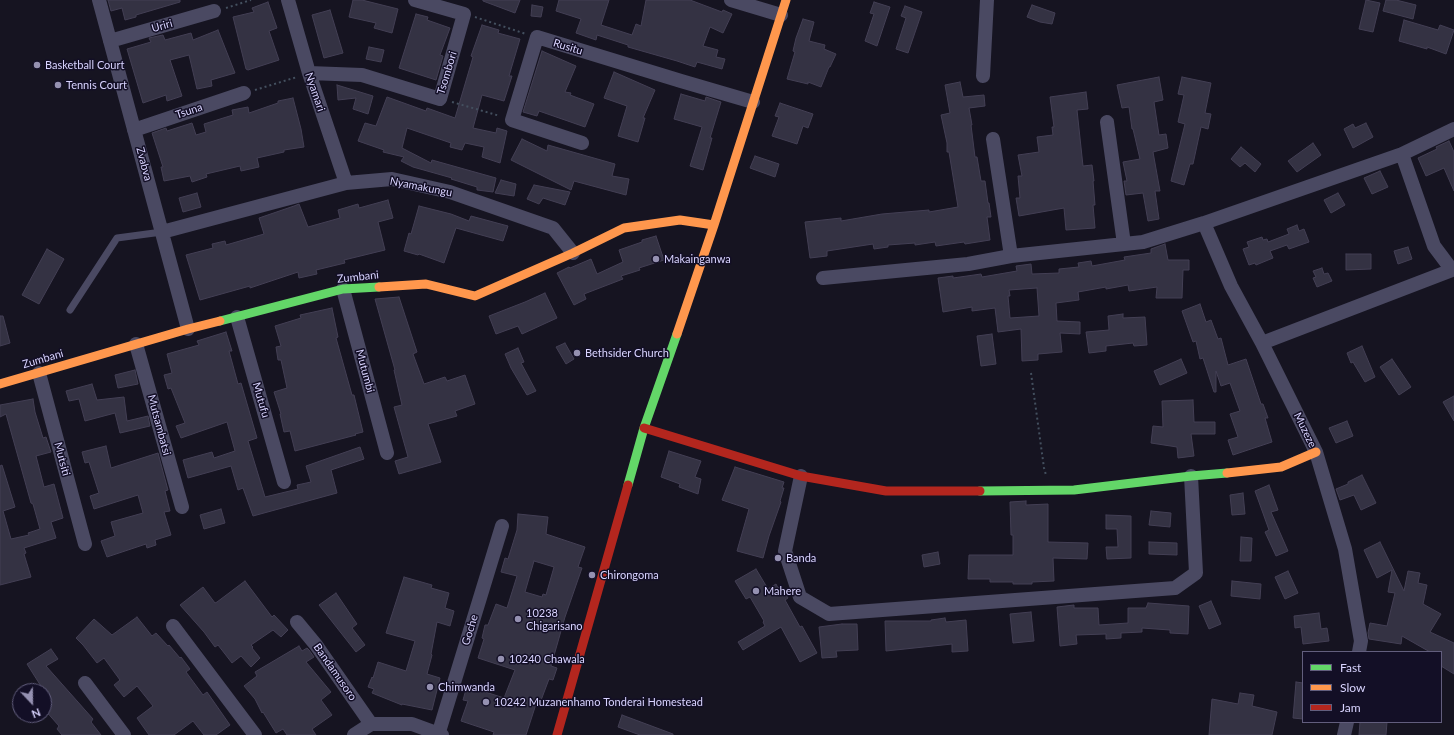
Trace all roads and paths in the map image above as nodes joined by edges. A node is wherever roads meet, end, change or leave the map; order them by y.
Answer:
1 (98, 0) edge
2 (251, 0) edge
3 (288, 0) edge
4 (415, 0) edge
5 (731, 0) edge
6 (786, 0) edge
7 (987, 0) edge
8 (214, 11) joint
9 (464, 14) junction
10 (781, 15) junction
11 (537, 37) junction
12 (110, 41) junction
13 (309, 73) junction
14 (983, 76) dead end
15 (244, 93) joint
16 (440, 99) junction
17 (754, 102) junction
18 (512, 120) junction
19 (1107, 122) dead end
20 (1454, 129) edge
21 (134, 130) junction
22 (993, 139) dead end
23 (582, 143) dead end
24 (1402, 154) junction
25 (346, 183) junction
26 (1204, 223) junction
27 (714, 225) junction
28 (162, 232) junction
29 (1124, 244) junction
30 (573, 253) junction
31 (1011, 256) junction
32 (1453, 272) edge
33 (823, 278) dead end
34 (344, 289) junction
35 (70, 310) dead end
36 (237, 317) junction
37 (188, 329) junction
38 (1262, 343) junction
39 (136, 344) junction
40 (39, 373) junction
41 (1031, 373) dead end
42 (0, 384) edge
43 (644, 428) junction
44 (1316, 452) junction
45 (387, 453) dead end
46 (801, 476) junction
47 (1191, 476) junction
48 (284, 482) dead end
49 (1052, 491) junction
50 (182, 507) dead end
51 (502, 526) dead end
52 (85, 544) dead end
53 (297, 622) dead end
54 (173, 626) dead end
55 (1359, 651) edge
56 (86, 683) dead end
57 (1346, 723) edge
58 (371, 724) junction
59 (124, 735) edge
60 (254, 735) edge
61 (354, 735) edge
62 (440, 735) edge
63 (557, 735) edge
64 (1344, 735) edge

1 - 12 street, Zvabva
2 - 8 path
3 - 13 street, Nyamari
4 - 9 street
5 - 10 street
6 - 10 street
7 - 14 street
8 - 12 street, Uriri
9 - 11 path
9 - 16 street, Tsombori
10 - 17 street
11 - 17 street, Rusitu
11 - 18 street
12 - 21 street, Zvabva
13 - 15 path
13 - 16 street, Tsombori
13 - 25 street, Nyamari
15 - 21 street, Tsuna
16 - 18 path
17 - 27 street
18 - 23 street
19 - 29 street
20 - 24 street
21 - 28 street, Zvabva
22 - 31 street
24 - 26 street
24 - 32 street
25 - 28 street, Nyamakungu
25 - 30 street, Nyamakungu
26 - 29 street
26 - 38 street, Muzeze
27 - 30 street, Zumbani
27 - 43 street
28 - 35 lane
28 - 37 street, Zvabva
29 - 31 street
30 - 34 street, Zumbani
31 - 33 street
32 - 38 street
34 - 36 street, Zumbani
34 - 45 street, Mutumbi
36 - 37 street, Zumbani
36 - 48 street, Mutufu
37 - 39 street, Zumbani
38 - 44 street, Muzeze
39 - 40 street, Zumbani
39 - 50 street, Mutsambatsi
40 - 42 street, Zumbani
40 - 52 street, Mutsiti
41 - 49 path
43 - 46 street
43 - 63 street
44 - 47 street
44 - 55 street, Muzeze
46 - 47 street
46 - 49 street
47 - 49 street
51 - 62 street, Goche
53 - 58 street, Bandamusoro
54 - 60 street
56 - 59 street
57 - 64 street
58 - 61 street
58 - 62 street

